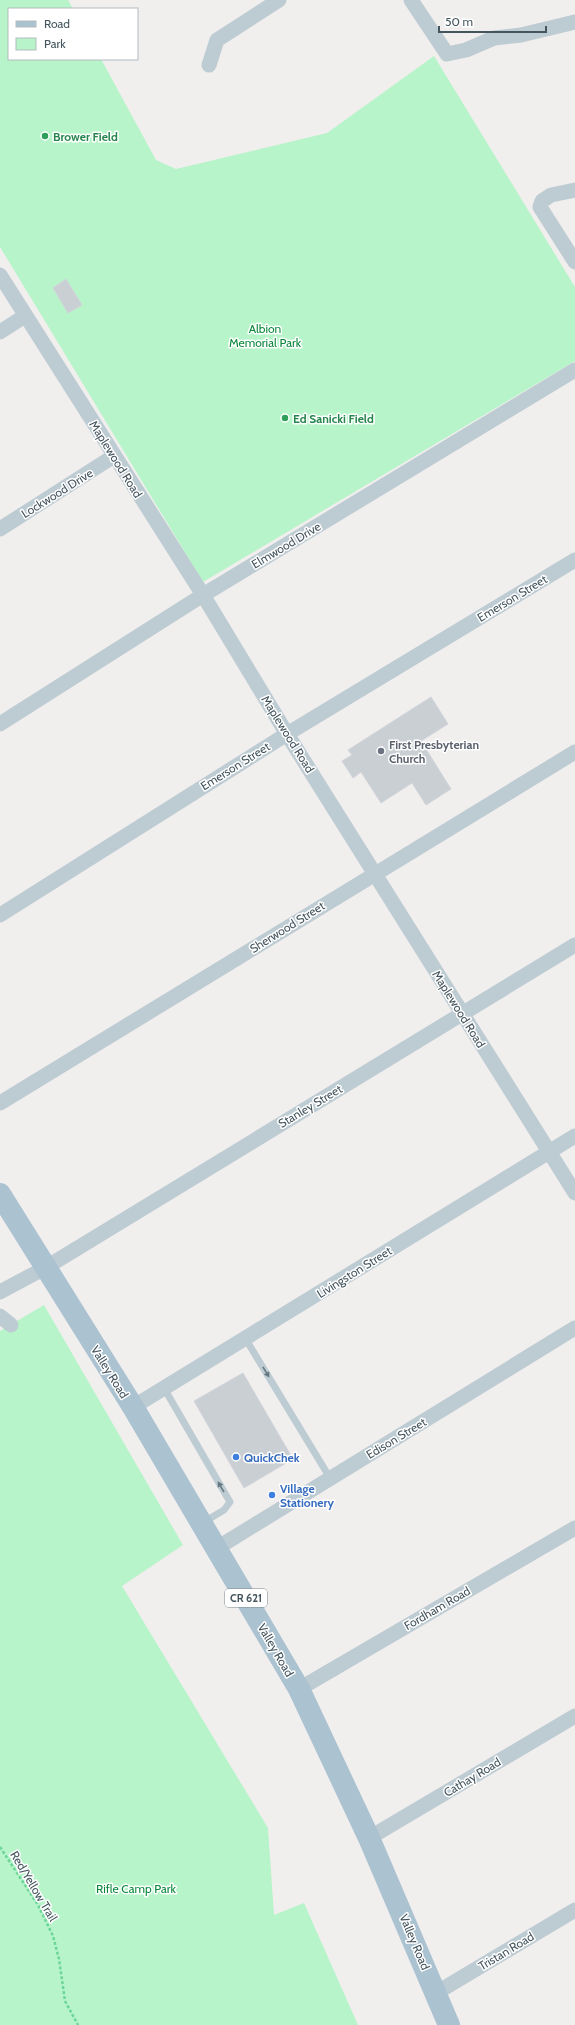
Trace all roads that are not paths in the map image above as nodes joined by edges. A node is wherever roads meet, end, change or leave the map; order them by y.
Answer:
1 (279, 0) edge
2 (411, 0) edge
3 (575, 22) edge
4 (210, 65) dead end
5 (575, 190) edge
6 (575, 262) edge
7 (0, 275) edge
8 (25, 316) junction
9 (0, 332) edge
10 (575, 370) edge
11 (114, 456) junction
12 (0, 529) edge
13 (575, 560) edge
14 (203, 595) junction
15 (0, 724) edge
16 (287, 734) junction
17 (575, 752) edge
18 (374, 874) junction
19 (0, 915) edge
20 (575, 945) edge
21 (462, 1013) junction
22 (0, 1103) edge
23 (575, 1136) edge
24 (549, 1152) junction
25 (575, 1193) edge
26 (0, 1194) edge
27 (45, 1268) junction
28 (0, 1292) edge
29 (575, 1328) edge
30 (245, 1338) junction
31 (164, 1388) junction
32 (132, 1407) junction
33 (330, 1478) junction
34 (202, 1524) junction
35 (575, 1528) edge
36 (217, 1548) junction
37 (300, 1689) junction
38 (575, 1716) edge
39 (369, 1838) junction
40 (575, 1910) edge
41 (436, 1993) junction
42 (449, 2025) edge

1 - 4 street
2 - 3 street
5 - 6 street
7 - 8 street, Maplewood Road
8 - 9 street
8 - 11 street, Maplewood Road
10 - 14 street, Elmwood Drive
11 - 12 street, Lockwood Drive
11 - 14 street, Maplewood Road
13 - 16 street, Emerson Street
14 - 15 street, Elmwood Drive
14 - 16 street, Maplewood Road
16 - 18 street, Maplewood Road
16 - 19 street, Emerson Street
17 - 18 street, Sherwood Street
18 - 21 street, Maplewood Road
18 - 22 street, Sherwood Street
20 - 21 street, Stanley Street
21 - 24 street, Maplewood Road
21 - 27 street, Stanley Street
23 - 24 street, Livingston Street
24 - 25 street, Maplewood Road
24 - 30 street, Livingston Street
26 - 27 main road, Valley Road / CR 621
27 - 28 street, Stanley Street
27 - 32 main road, Valley Road / CR 621
29 - 33 street, Edison Street
30 - 31 street, Livingston Street
30 -> 33 lane
31 - 32 street, Livingston Street
34 -> 31 lane
32 - 34 main road, Valley Road / CR 621
33 - 36 street, Edison Street
34 - 36 main road, Valley Road / CR 621
35 - 37 street, Fordham Road
36 - 37 main road, Valley Road / CR 621
37 - 39 main road, Valley Road / CR 621
38 - 39 street, Cathay Road
39 - 41 main road, Valley Road / CR 621
40 - 41 street, Tristan Road
41 - 42 main road, Valley Road / CR 621

